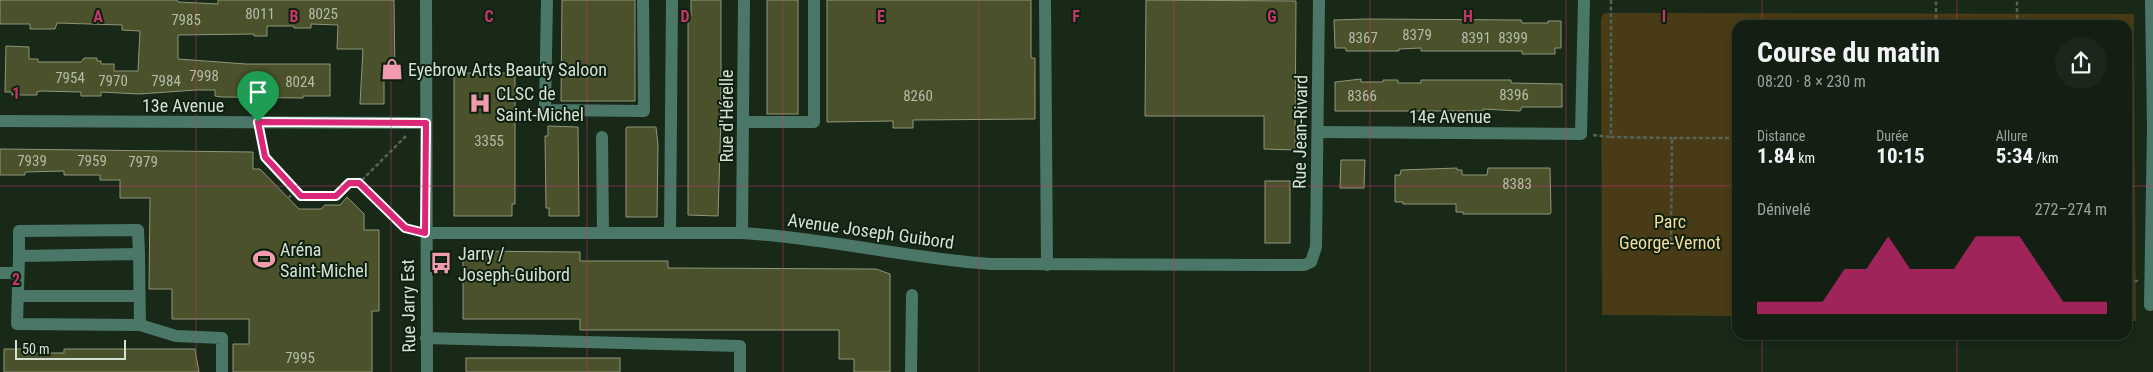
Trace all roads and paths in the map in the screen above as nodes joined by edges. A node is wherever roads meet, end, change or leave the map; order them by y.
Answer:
1 (426, 0) edge
2 (547, 0) edge
3 (642, 0) edge
4 (672, 0) edge
5 (744, 0) edge
6 (814, 0) edge
7 (1045, 0) edge
8 (1319, 0) edge
9 (1584, 0) edge
10 (1611, 0) edge
11 (1936, 0) edge
12 (2017, 0) edge
13 (2152, 0) edge
14 (1936, 20) edge
15 (2017, 20) edge
16 (0, 121) edge
17 (258, 122) junction
18 (744, 122) junction
19 (426, 123) junction
20 (2153, 127) edge
21 (1319, 132) junction
22 (1581, 134) junction
23 (602, 137) dead end
24 (1611, 137) junction
25 (1672, 138) junction
26 (1732, 138) edge
27 (359, 183) junction
28 (297, 190) junction
29 (288, 198) dead end
30 (425, 233) junction
31 (603, 233) junction
32 (670, 233) junction
33 (742, 233) junction
34 (1671, 241) dead end
35 (139, 254) junction
36 (19, 256) junction
37 (2151, 256) edge
38 (1311, 262) joint
39 (1047, 265) junction
40 (0, 273) edge
41 (18, 273) junction
42 (2132, 281) edge
43 (2137, 281) dead end
44 (912, 295) dead end
45 (18, 296) junction
46 (140, 296) junction
47 (2150, 305) dead end
48 (140, 325) junction
49 (426, 338) junction
50 (222, 372) edge
51 (427, 372) edge
52 (740, 372) edge
53 (911, 372) edge

1 - 19 street, Rue Jarry Est
2 - 3 street
4 - 32 street
5 - 18 street, Rue d'Hérelle
6 - 18 street
7 - 39 street
8 - 21 street, Rue Jean-Rivard
9 - 22 street
10 - 24 path
11 - 14 path
12 - 15 path
13 - 20 street
16 - 17 street, 13e Avenue
17 - 19 street, 13e Avenue
17 - 28 path
18 - 33 street, Rue d'Hérelle
19 - 27 path
19 - 30 street, Rue Jarry Est
20 - 37 street
21 - 22 street, 14e Avenue
21 - 38 street, Rue Jean-Rivard
22 - 24 path
23 - 31 street
24 - 25 path
25 - 26 path
25 - 34 path
27 - 28 path
27 - 30 path
28 - 29 path
30 - 31 street, Avenue Joseph Guibord
30 - 49 street, Rue Jarry Est
31 - 32 street, Avenue Joseph Guibord
32 - 33 street, Avenue Joseph Guibord
33 - 39 street, Avenue Joseph Guibord
35 - 36 street
35 - 36 street
35 - 46 street
36 - 41 street
37 - 47 street
38 - 39 street, Avenue Joseph Guibord
40 - 41 street
41 - 45 street
42 - 43 path
44 - 53 street
45 - 46 street
45 - 48 street
46 - 48 street
48 - 50 street
49 - 51 street, Rue Jarry Est
49 - 52 street

